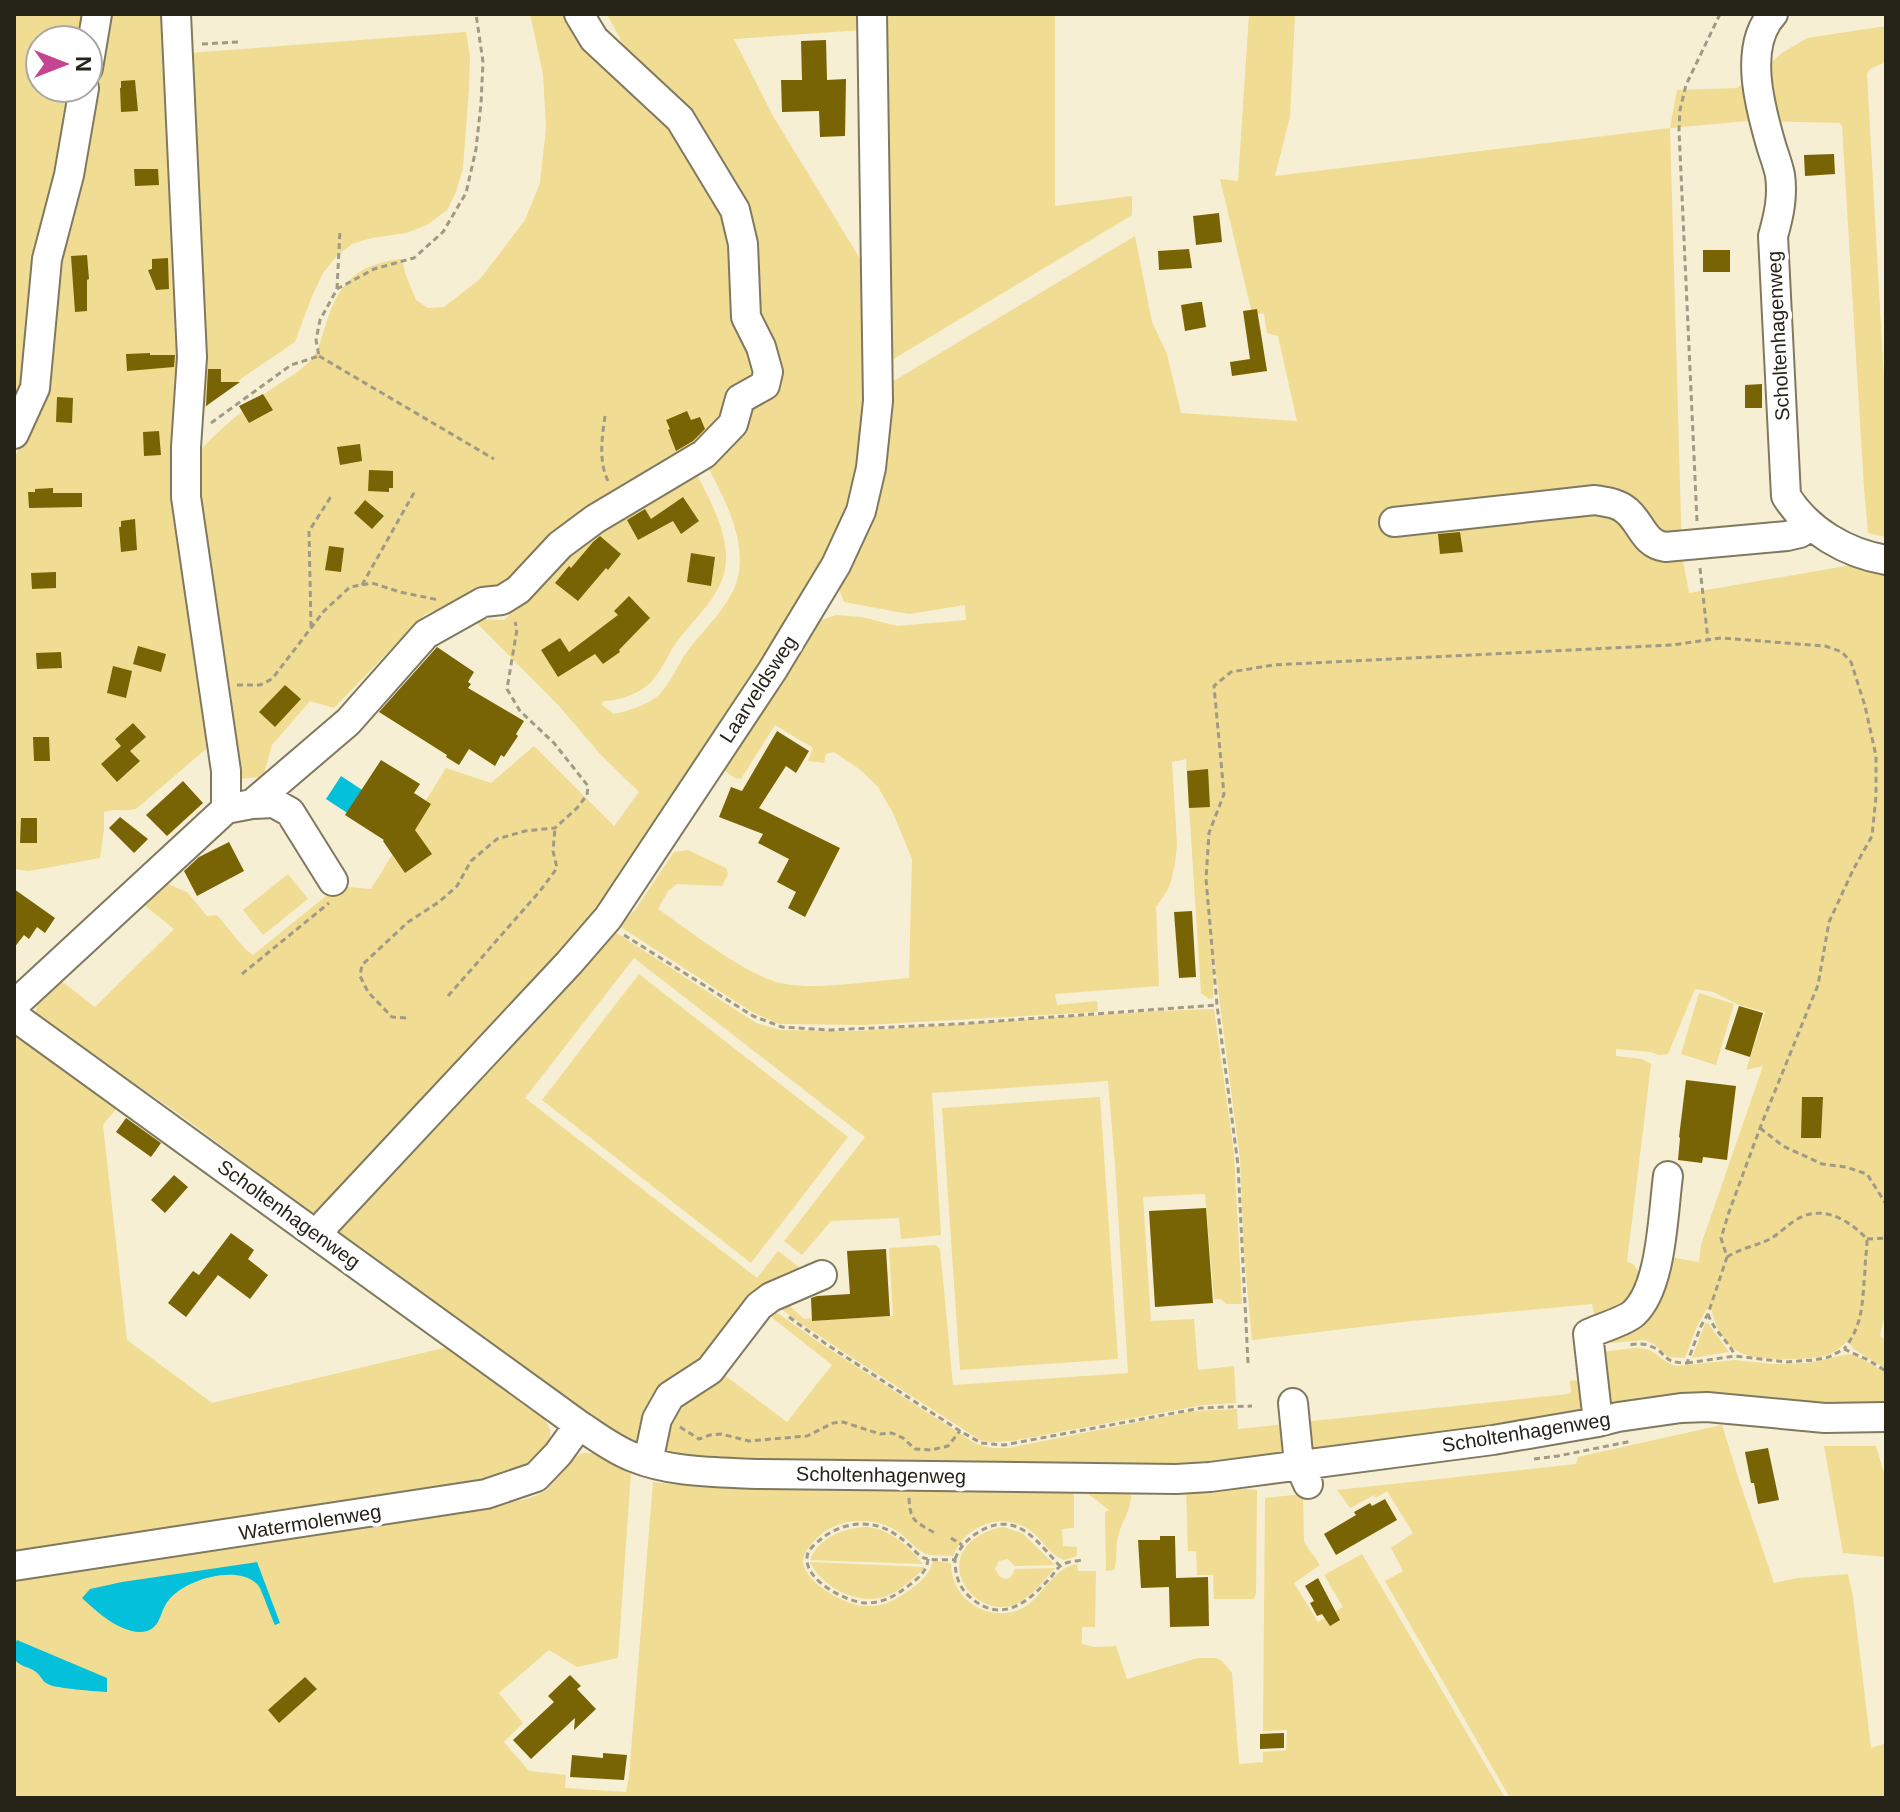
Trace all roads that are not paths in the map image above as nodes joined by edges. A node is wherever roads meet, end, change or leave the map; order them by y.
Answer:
1 (176, 14) edge
2 (579, 14) edge
3 (872, 14) edge
4 (1773, 14) edge
5 (81, 104) edge
6 (14, 434) edge
7 (1394, 522) dead end
8 (1810, 526) junction
9 (1886, 560) edge
10 (239, 806) junction
11 (333, 881) road end
12 (14, 1005) edge
13 (14, 1016) edge
14 (1668, 1176) dead end
15 (319, 1237) junction
16 (822, 1275) dead end
17 (1293, 1403) dead end
18 (1886, 1417) edge
19 (1598, 1422) junction
20 (579, 1425) junction
21 (648, 1462) junction
22 (1303, 1474) junction
23 (14, 1566) edge

1 - 10 street
2 - 10 street
3 - 15 street, Laarveldsweg
4 - 8 street, Scholtenhagenweg
5 - 6 street
7 - 8 street
8 - 9 street, Scholtenhagenweg
10 - 11 street
10 - 12 street
13 - 15 street, Scholtenhagenweg
14 - 19 street
15 - 20 street, Scholtenhagenweg
16 - 21 street
17 - 22 street
18 - 19 street, Scholtenhagenweg
19 - 22 street, Scholtenhagenweg
20 - 21 street, Scholtenhagenweg
20 - 23 street, Watermolenweg
21 - 22 street, Scholtenhagenweg

